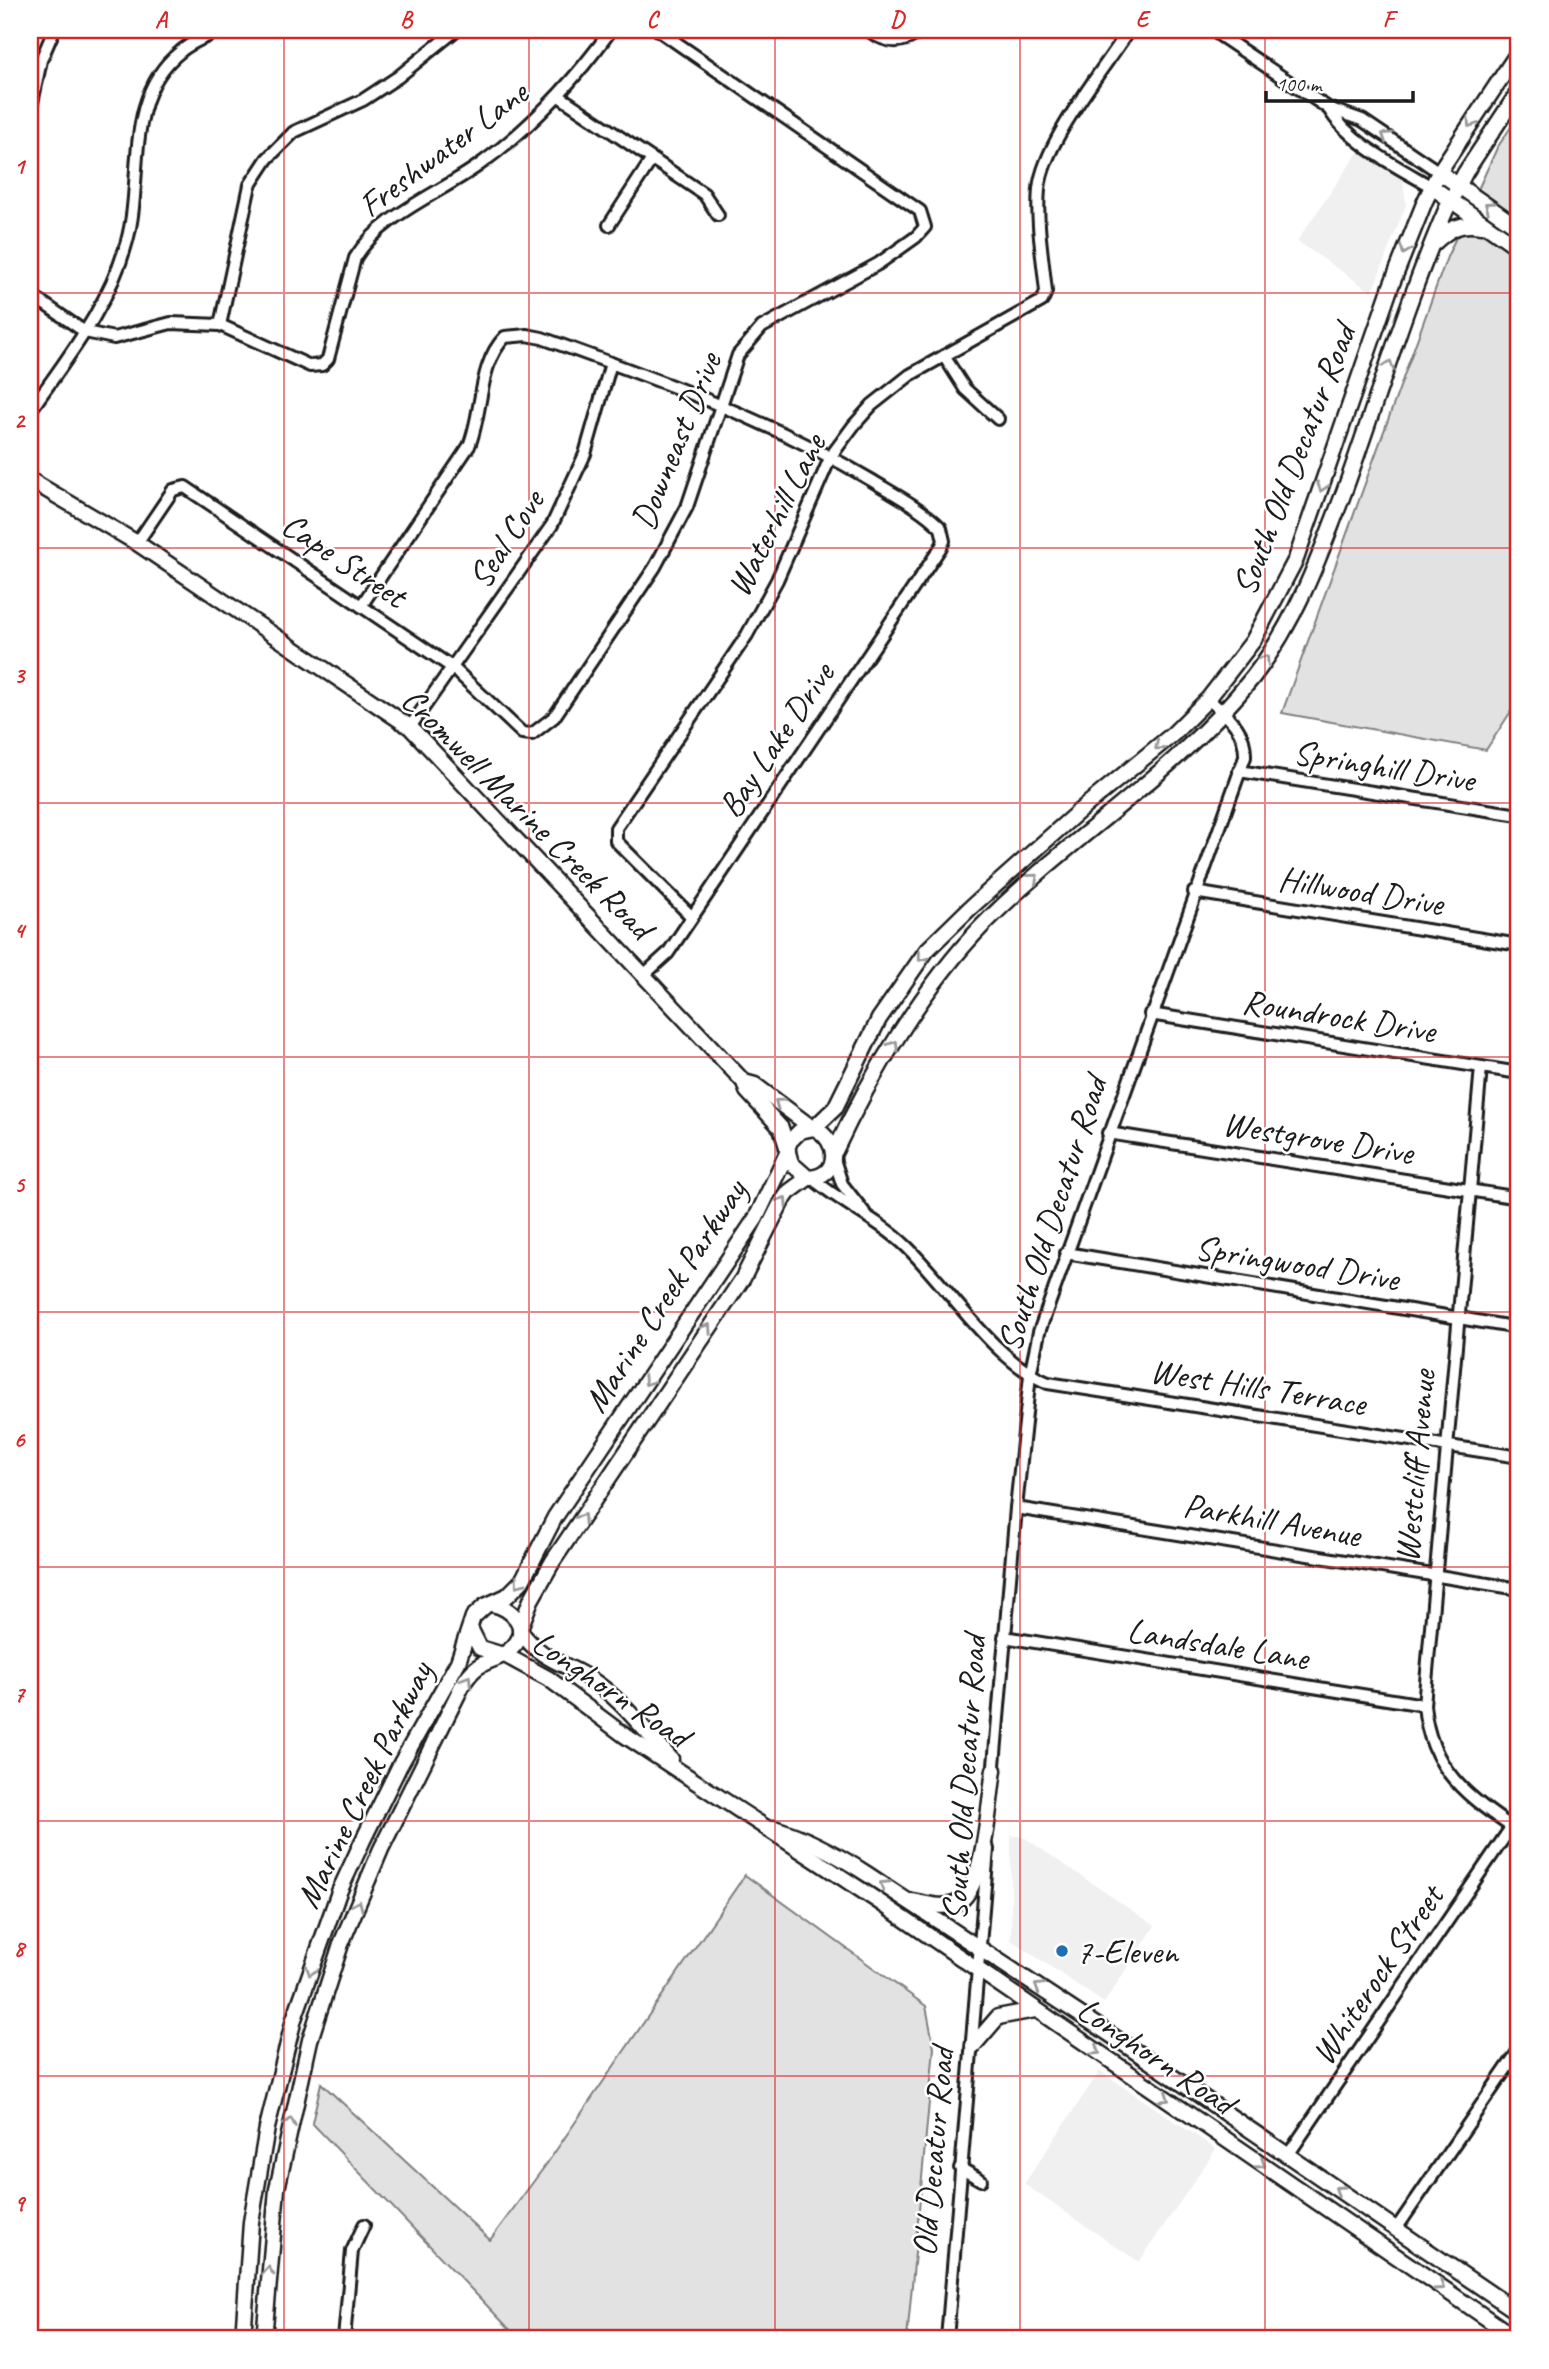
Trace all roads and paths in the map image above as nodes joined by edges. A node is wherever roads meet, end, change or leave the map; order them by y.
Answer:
1 (54, 30) edge
2 (222, 30) edge
3 (456, 30) edge
4 (611, 30) edge
5 (658, 30) edge
6 (867, 30) edge
7 (925, 30) edge
8 (1129, 30) edge
9 (1212, 30) edge
10 (1519, 51) edge
11 (1519, 91) edge
12 (559, 96) junction
13 (1328, 107) junction
14 (30, 113) edge
15 (652, 159) junction
16 (1439, 172) junction
17 (1458, 185) junction
18 (1432, 187) junction
19 (1451, 199) junction
20 (718, 215) dead end
21 (609, 225) dead end
22 (1489, 228) junction
23 (1519, 228) edge
24 (1430, 246) junction
25 (1519, 248) edge
26 (30, 294) edge
27 (220, 325) junction
28 (85, 332) junction
29 (944, 356) junction
30 (611, 363) junction
31 (721, 403) junction
32 (30, 411) edge
33 (998, 419) dead end
34 (1343, 422) junction
35 (1366, 430) junction
36 (831, 456) junction
37 (30, 480) edge
38 (137, 543) junction
39 (361, 606) junction
40 (453, 668) junction
41 (1208, 699) junction
42 (1223, 712) junction
43 (410, 727) junction
44 (527, 734) joint
45 (1239, 771) junction
46 (1519, 816) edge
47 (1194, 892) junction
48 (970, 908) junction
49 (691, 916) junction
50 (984, 924) junction
51 (1519, 946) edge
52 (645, 974) junction
53 (1150, 1014) junction
54 (1481, 1067) junction
55 (1519, 1073) edge
56 (744, 1082) junction
57 (813, 1128) junction
58 (1108, 1133) junction
59 (788, 1149) junction
60 (835, 1155) junction
61 (810, 1178) junction
62 (1472, 1190) junction
63 (1519, 1198) edge
64 (864, 1212) junction
65 (1066, 1253) junction
66 (1457, 1318) junction
67 (1519, 1328) edge
68 (1030, 1376) junction
69 (1446, 1443) junction
70 (1519, 1457) edge
71 (1016, 1508) junction
72 (1434, 1576) junction
73 (1519, 1589) edge
74 (492, 1604) junction
75 (470, 1627) junction
76 (520, 1630) junction
77 (1004, 1637) junction
78 (501, 1654) junction
79 (1424, 1705) junction
80 (993, 1770) junction
81 (686, 1775) junction
82 (760, 1824) junction
83 (1516, 1829) edge
84 (907, 1900) junction
85 (981, 1950) junction
86 (979, 1971) junction
87 (1035, 2010) junction
88 (973, 2046) junction
89 (1519, 2049) edge
90 (1218, 2107) junction
91 (1205, 2125) junction
92 (1288, 2155) junction
93 (960, 2168) junction
94 (981, 2180) dead end
95 (364, 2225) dead end
96 (1396, 2229) junction
97 (1384, 2247) junction
98 (1519, 2287) edge
99 (1513, 2309) edge
100 (243, 2339) edge
101 (264, 2339) edge
102 (344, 2339) edge
103 (947, 2339) edge
104 (1517, 2339) edge

1 - 14 street
2 - 28 street
3 - 27 street
4 - 12 street, Freshwater Lane
5 - 31 street, Downeast Drive
6 - 7 street
8 - 29 street, Waterhill Lane
9 - 13 street
10 -> 16 main road
11 - 17 main road
12 - 15 street
12 - 27 street, Freshwater Lane
16 -> 13 street
13 - 18 street
15 - 20 street
15 - 21 street
16 - 17 main road
16 - 18 main road, South Old Decatur Road
17 - 19 main road, South Old Decatur Road
23 -> 17 main road
18 - 19 main road
18 -> 34 main road, South Old Decatur Road
19 - 22 main road
19 - 24 main road, South Old Decatur Road
22 - 24 main road
22 - 25 main road
35 -> 24 main road, South Old Decatur Road
26 - 28 street
27 - 28 street
28 - 32 street
29 - 33 street
29 - 36 street, Waterhill Lane
30 - 31 street
30 - 39 street
30 - 40 street, Seal Cove
31 - 36 street
31 - 44 street, Downeast Drive
34 - 35 main road
34 -> 41 main road, South Old Decatur Road
42 -> 35 main road, South Old Decatur Road
36 - 49 street, Waterhill Lane
36 - 49 street, Bay Lake Drive
37 - 38 main road, Cromwell Marine Creek Road
38 - 39 street, Cape Street
38 - 43 main road, Cromwell Marine Creek Road
39 - 40 street, Cape Street
40 - 43 street, Seal Cove
40 - 44 street, Cape Street
41 - 42 street
41 -> 48 main road, South Old Decatur Road
42 - 45 street, South Old Decatur Road
50 -> 42 main road, South Old Decatur Road
43 - 52 main road, Cromwell Marine Creek Road
45 - 46 street, Springhill Drive
45 - 47 street, South Old Decatur Road
47 - 51 street, Hillwood Drive
47 - 53 street, South Old Decatur Road
48 - 50 main road
48 -> 57 main road, South Old Decatur Road
49 - 52 street, Bay Lake Drive
60 -> 50 main road, South Old Decatur Road
52 - 56 main road, Cromwell Marine Creek Road
53 - 54 street, Roundrock Drive
53 - 58 street, South Old Decatur Road
54 - 55 street, Roundrock Drive
54 - 62 street, Westcliff Avenue
57 -> 56 main road, Cromwell Marine Creek Road
56 - 59 main road, Cromwell Marine Creek Road
57 - 59 main road
57 - 60 main road
58 - 62 street, Westgrove Drive
58 - 65 street, South Old Decatur Road
59 - 61 main road
59 -> 74 main road, Marine Creek Parkway
60 - 61 main road
60 - 64 street
61 - 64 street
76 -> 61 main road, Marine Creek Parkway
62 - 63 street, Westgrove Drive
62 - 66 street, Westcliff Avenue
64 - 68 street
65 - 66 street, Springwood Drive
65 - 68 street, South Old Decatur Road
66 - 67 street, Springwood Drive
66 - 69 street, Westcliff Avenue
68 - 69 street, West Hills Terrace
68 - 71 street, South Old Decatur Road
69 - 70 street, West Hills Terrace
69 - 72 street, Westcliff Avenue
71 - 72 street, Parkhill Avenue
71 - 77 street, South Old Decatur Road
72 - 73 street, Parkhill Avenue
72 - 79 street, Westcliff Avenue
74 - 75 main road
74 - 76 main road
75 - 78 main road
75 -> 100 main road, Marine Creek Parkway
76 - 78 main road
76 - 81 main road, Longhorn Road
77 - 79 street, Landsdale Lane
77 - 80 street, South Old Decatur Road
78 - 81 main road, Longhorn Road
101 -> 78 main road, Marine Creek Parkway
79 - 83 street, Westcliff Avenue
80 - 84 main road
80 - 85 street, South Old Decatur Road
81 - 82 main road, Longhorn Road
84 -> 82 main road, Longhorn Road
82 - 86 main road, Longhorn Road
83 - 92 street, Whiterock Street
84 - 85 main road, Longhorn Road
85 - 86 street, South Old Decatur Road
90 -> 85 main road, Longhorn Road
86 - 87 main road, Longhorn Road
86 - 88 street, Old Decatur Road
87 - 88 main road
87 -> 91 main road, Longhorn Road
88 - 93 street, Old Decatur Road
89 - 96 street
90 - 91 main road
90 - 92 main road, Longhorn Road
91 -> 97 main road, Longhorn Road
96 -> 92 main road, Longhorn Road
93 - 94 street
93 - 103 street, Old Decatur Road
95 - 102 street
96 - 97 main road
96 - 99 main road, Longhorn Road
97 -> 104 main road, Longhorn Road
98 - 99 street

